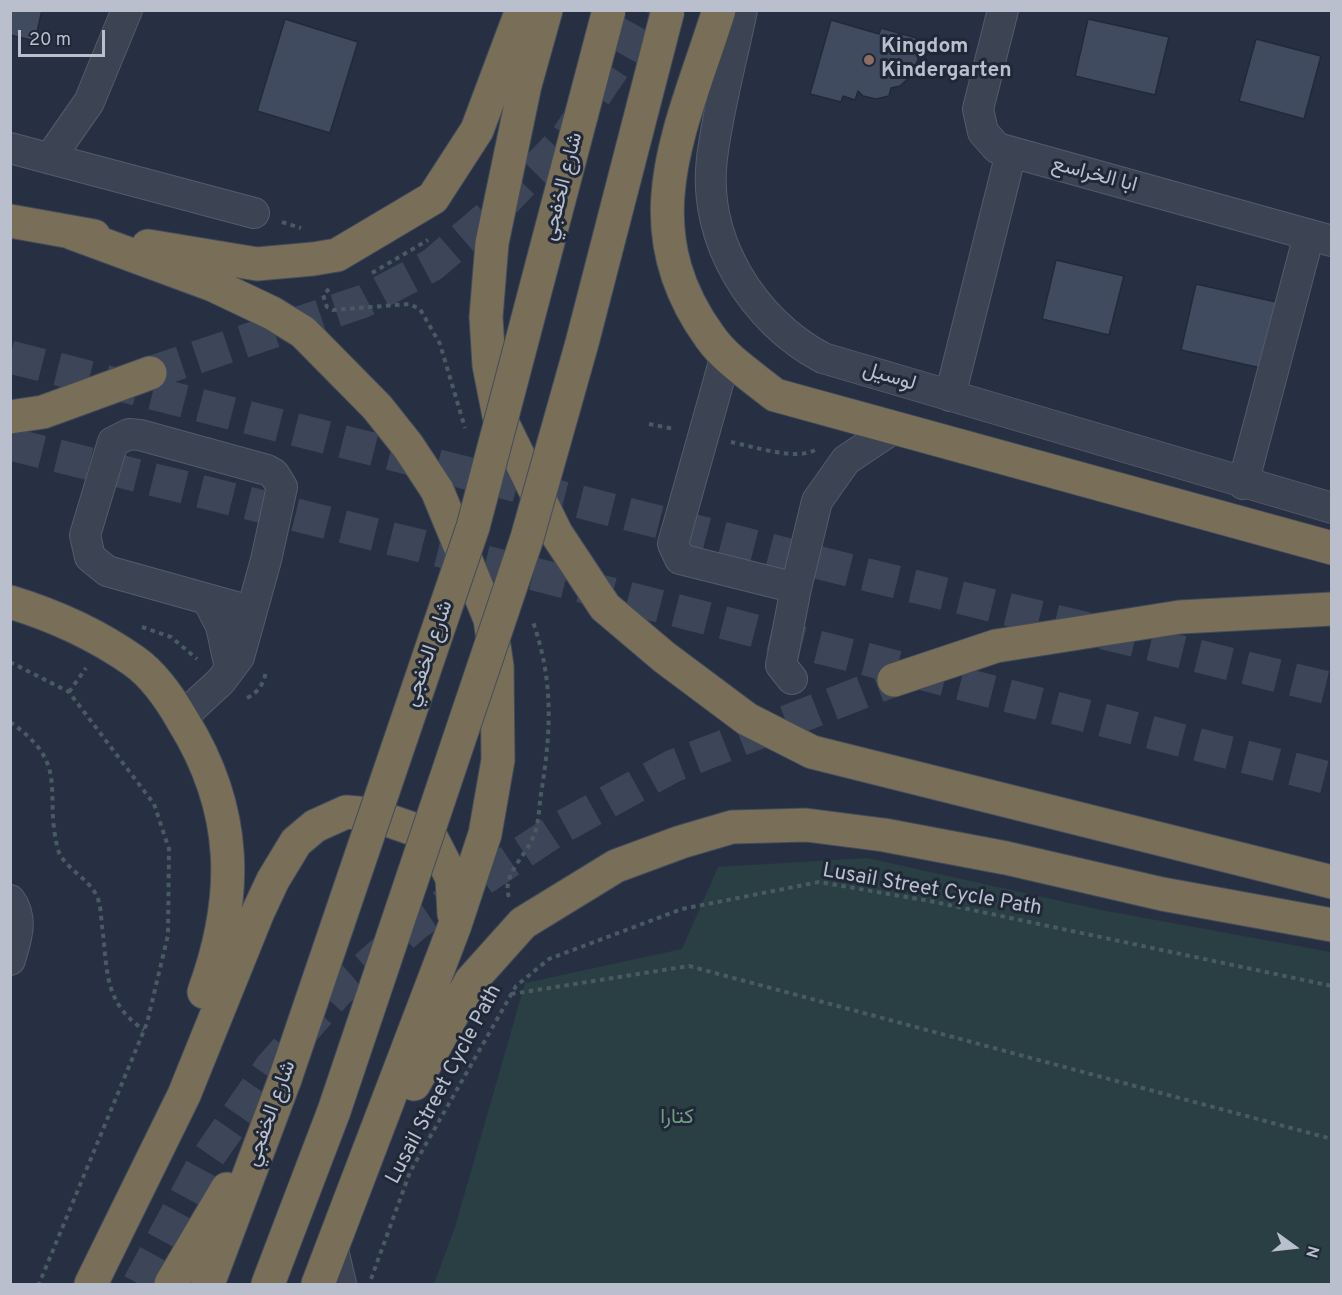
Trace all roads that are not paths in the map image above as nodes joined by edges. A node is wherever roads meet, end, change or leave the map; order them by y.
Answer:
1 (127, 10) edge
2 (522, 10) edge
3 (546, 10) edge
4 (609, 10) edge
5 (668, 10) edge
6 (719, 10) edge
7 (742, 10) edge
8 (1003, 10) edge
9 (10, 148) edge
10 (1011, 153) junction
11 (50, 158) junction
12 (254, 213) dead end
13 (10, 221) edge
14 (72, 233) junction
15 (1320, 238) edge
16 (726, 355) junction
17 (150, 373) tunnel mouth
18 (950, 396) junction
19 (10, 417) edge
20 (894, 428) junction
21 (1243, 484) junction
22 (1332, 508) edge
23 (1332, 548) edge
24 (796, 588) junction
25 (207, 599) junction
26 (10, 602) edge
27 (1332, 609) edge
28 (250, 611) junction
29 (226, 674) junction
30 (792, 679) dead end
31 (894, 680) tunnel mouth
32 (182, 718) junction
33 (1332, 882) edge
34 (10, 900) edge
35 (455, 925) junction
36 (1332, 925) edge
37 (10, 960) edge
38 (283, 1087) junction
39 (142, 1179) junction
40 (333, 1250) junction
41 (91, 1284) edge
42 (171, 1284) edge
43 (208, 1284) edge
44 (268, 1284) edge
45 (318, 1284) edge
46 (341, 1284) edge

1 - 11 street
2 - 14 highway
3 - 33 highway
4 - 38 highway, شارع الخفجي, bridge
5 - 44 highway, bridge
6 - 16 highway
7 - 18 street, لوسيل
8 - 10 street, ابا الخراسع
9 - 11 street
10 - 15 street, ابا الخراسع
10 - 18 street
11 - 12 street
13 - 14 highway
14 - 35 highway
15 - 21 street
16 - 20 highway
16 - 24 street
17 - 19 highway
18 - 21 street, لوسيل
20 - 23 highway
20 - 24 street
21 - 22 street, لوسيل
24 - 30 street
25 - 28 street
25 - 28 street
25 - 29 street
26 - 32 highway
27 - 31 highway
28 - 29 street
29 - 32 street
32 - 39 highway
34 - 37 street
35 - 39 highway
35 - 40 highway
36 - 40 highway
38 - 42 highway
38 - 43 highway, شارع الخفجي
39 - 41 highway
40 - 45 highway
40 - 46 street

